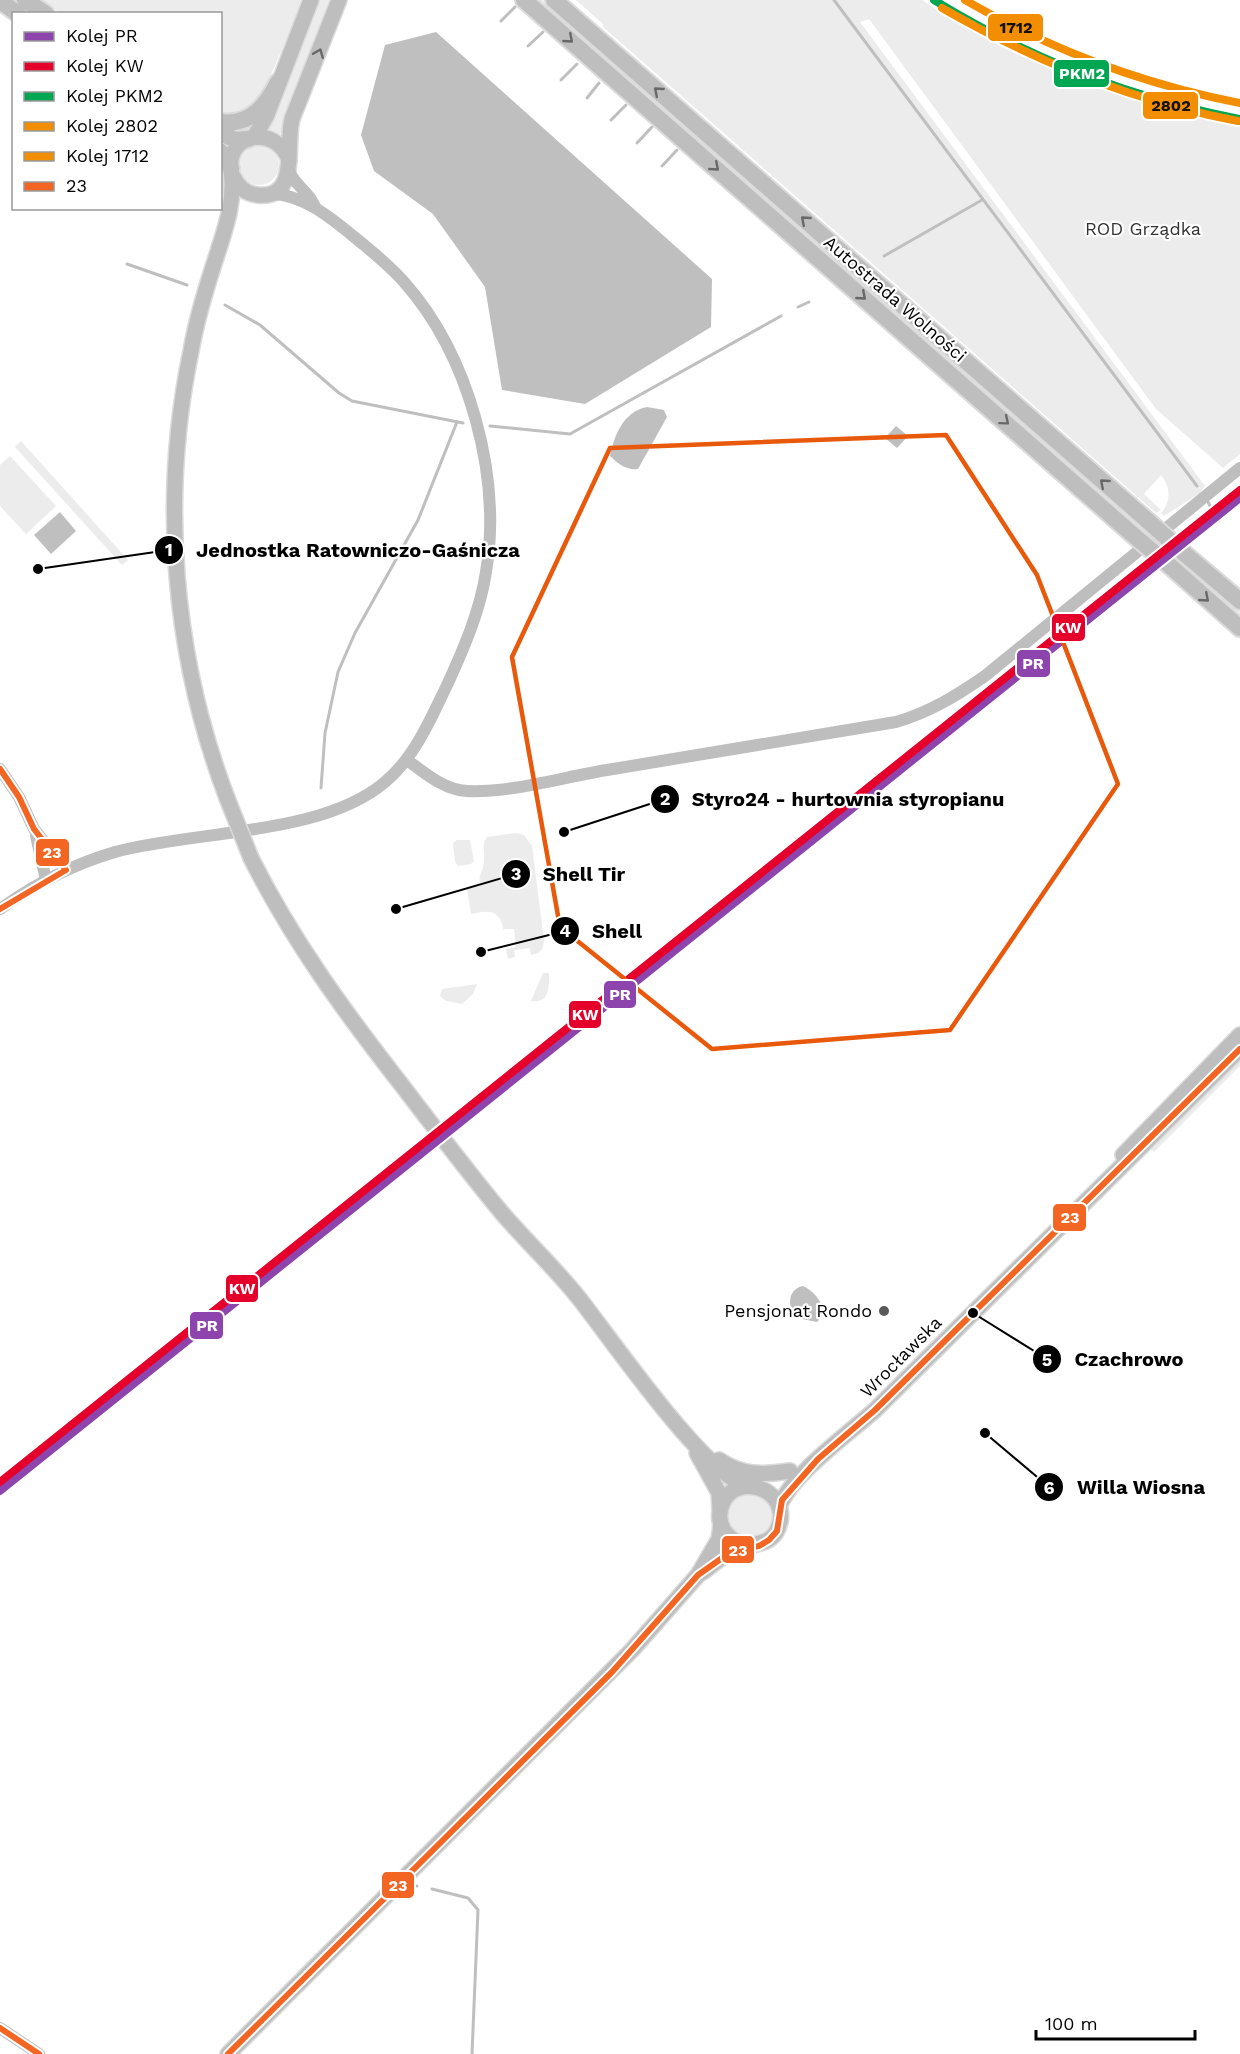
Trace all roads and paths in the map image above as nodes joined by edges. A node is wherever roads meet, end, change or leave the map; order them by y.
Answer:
1 (26, 0) edge
2 (311, 0) edge
3 (339, 0) edge
4 (525, 0) edge
5 (554, 0) edge
6 (0, 2) edge
7 (15, 12) edge
8 (43, 12) edge
9 (278, 82) junction
10 (222, 122) edge
11 (222, 134) edge
12 (251, 138) junction
13 (222, 154) edge
14 (289, 166) junction
15 (232, 172) junction
16 (264, 194) junction
17 (315, 207) junction
18 (227, 223) junction
19 (1240, 468) edge
20 (1240, 601) edge
21 (1240, 628) edge
22 (407, 760) junction
23 (0, 769) edge
24 (34, 829) junction
25 (66, 870) junction
26 (46, 880) junction
27 (0, 909) edge
28 (1240, 1035) edge
29 (1240, 1049) edge
30 (1084, 1202) junction
31 (688, 1437) junction
32 (818, 1459) junction
33 (790, 1471) junction
34 (754, 1486) junction
35 (779, 1508) junction
36 (720, 1518) junction
37 (747, 1547) junction
38 (698, 1575) junction
39 (0, 2028) edge
40 (39, 2054) edge
41 (228, 2054) edge

1 - 8 highway
2 - 9 main road
14 -> 3 main road
4 -> 21 highway, Autostrada Wolności, bridge
20 -> 5 highway, Autostrada Wolności, bridge
6 - 7 highway
9 - 10 highway
9 - 12 main road
11 - 12 highway
12 - 14 main road
12 - 15 main road
13 - 15 highway
14 - 16 main road
14 - 17 street
15 - 16 main road
15 - 18 main road
16 - 17 street
16 - 18 main road
17 - 22 street
18 - 31 main road, bridge
19 - 22 street
22 - 25 street
23 - 24 street
24 - 25 street
24 - 26 street
25 - 26 street
26 - 27 street
28 - 30 main road, Wrocławska
29 - 30 main road, Wrocławska
30 - 32 main road, Wrocławska
31 - 33 main road
31 - 34 main road
31 - 36 main road
32 - 33 main road, Wrocławska
32 - 35 main road, Wrocławska
33 - 34 main road, Wrocławska
34 - 35 main road
34 - 36 main road
35 - 37 main road
36 - 37 main road
36 - 38 main road
37 - 38 main road
38 - 41 main road
39 - 40 street

